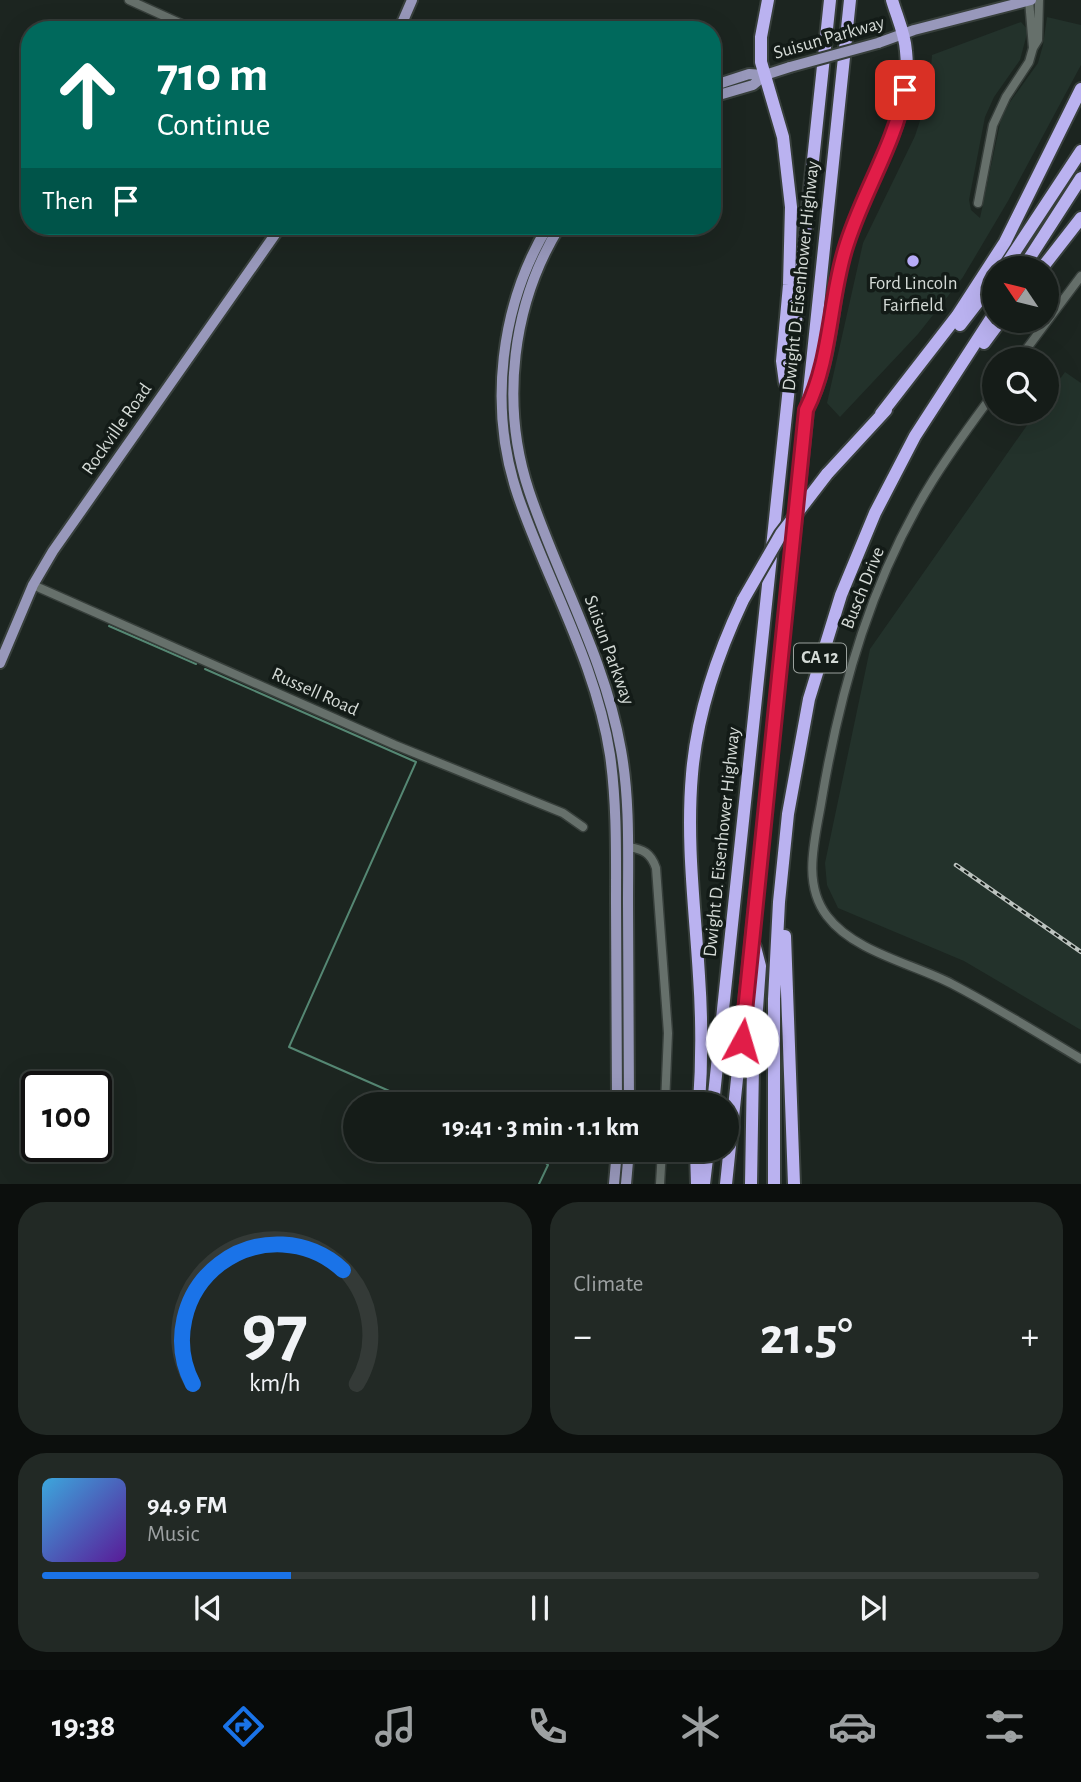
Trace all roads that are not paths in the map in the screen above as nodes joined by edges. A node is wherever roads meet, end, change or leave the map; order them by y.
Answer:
1 (129, 0) edge
2 (412, 0) edge
3 (768, 0) edge
4 (830, 0) edge
5 (850, 0) edge
6 (892, 0) edge
7 (1030, 0) edge
8 (1039, 0) edge
9 (175, 21) edge
10 (403, 21) edge
11 (902, 35) junction
12 (1033, 48) junction
13 (765, 75) junction
14 (721, 87) edge
15 (728, 87) junction
16 (1081, 89) edge
17 (721, 91) edge
18 (1081, 151) edge
19 (1081, 178) edge
20 (978, 203) dead end
21 (1081, 218) edge
22 (275, 235) edge
23 (544, 235) edge
24 (555, 235) edge
25 (1012, 256) edge
26 (1031, 256) edge
27 (1051, 256) edge
28 (1081, 276) edge
29 (982, 296) edge
30 (982, 333) edge
31 (991, 333) edge
32 (1028, 347) edge
33 (787, 407) junction
34 (806, 410) junction
35 (982, 410) edge
36 (881, 414) junction
37 (915, 436) junction
38 (33, 585) junction
39 (0, 663) edge
40 (583, 827) dead end
41 (628, 847) junction
42 (782, 895) junction
43 (753, 937) junction
44 (1081, 1059) edge
45 (617, 1092) edge
46 (629, 1092) edge
47 (666, 1092) edge
48 (699, 1092) edge
49 (714, 1092) edge
50 (616, 1162) edge
51 (628, 1162) edge
52 (661, 1162) edge
53 (696, 1162) edge
54 (707, 1162) edge
55 (614, 1184) edge
56 (626, 1184) edge
57 (660, 1184) edge
58 (696, 1184) edge
59 (704, 1184) edge
60 (726, 1184) edge
61 (751, 1184) edge
62 (774, 1184) edge
63 (794, 1184) edge

1 - 9 street
2 - 10 main road
3 - 13 highway
4 - 33 highway, Dwight D. Eisenhower Highway
5 - 34 highway, Dwight D. Eisenhower Highway
6 - 11 highway
7 - 11 main road, Suisun Parkway
7 - 12 street
8 - 12 street
11 - 13 main road, Suisun Parkway, bridge
11 - 34 highway
12 - 20 street
13 - 15 main road, Suisun Parkway
13 - 33 highway
14 - 15 main road, Suisun Parkway
15 - 17 main road, Suisun Parkway
16 - 36 highway
18 - 25 highway
19 - 26 highway
21 - 27 highway
22 - 38 main road, Rockville Road
23 - 45 main road, Suisun Parkway
24 - 41 main road, Suisun Parkway
28 - 32 street
29 - 36 highway
30 - 37 highway, CA 12
31 - 37 highway
33 - 49 highway, Dwight D. Eisenhower Highway
34 - 43 highway, Dwight D. Eisenhower Highway
35 - 44 street, Busch Drive
36 - 48 highway, bridge
37 - 42 highway, CA 12
38 - 39 main road, Rockville Road
38 - 40 street, Russell Road
41 - 46 main road, Suisun Parkway
41 - 47 street
42 - 62 highway, CA 12
42 - 63 highway
43 - 60 highway, Dwight D. Eisenhower Highway
43 - 61 highway
50 - 55 main road
51 - 56 main road
52 - 57 street
53 - 58 highway
54 - 59 highway

